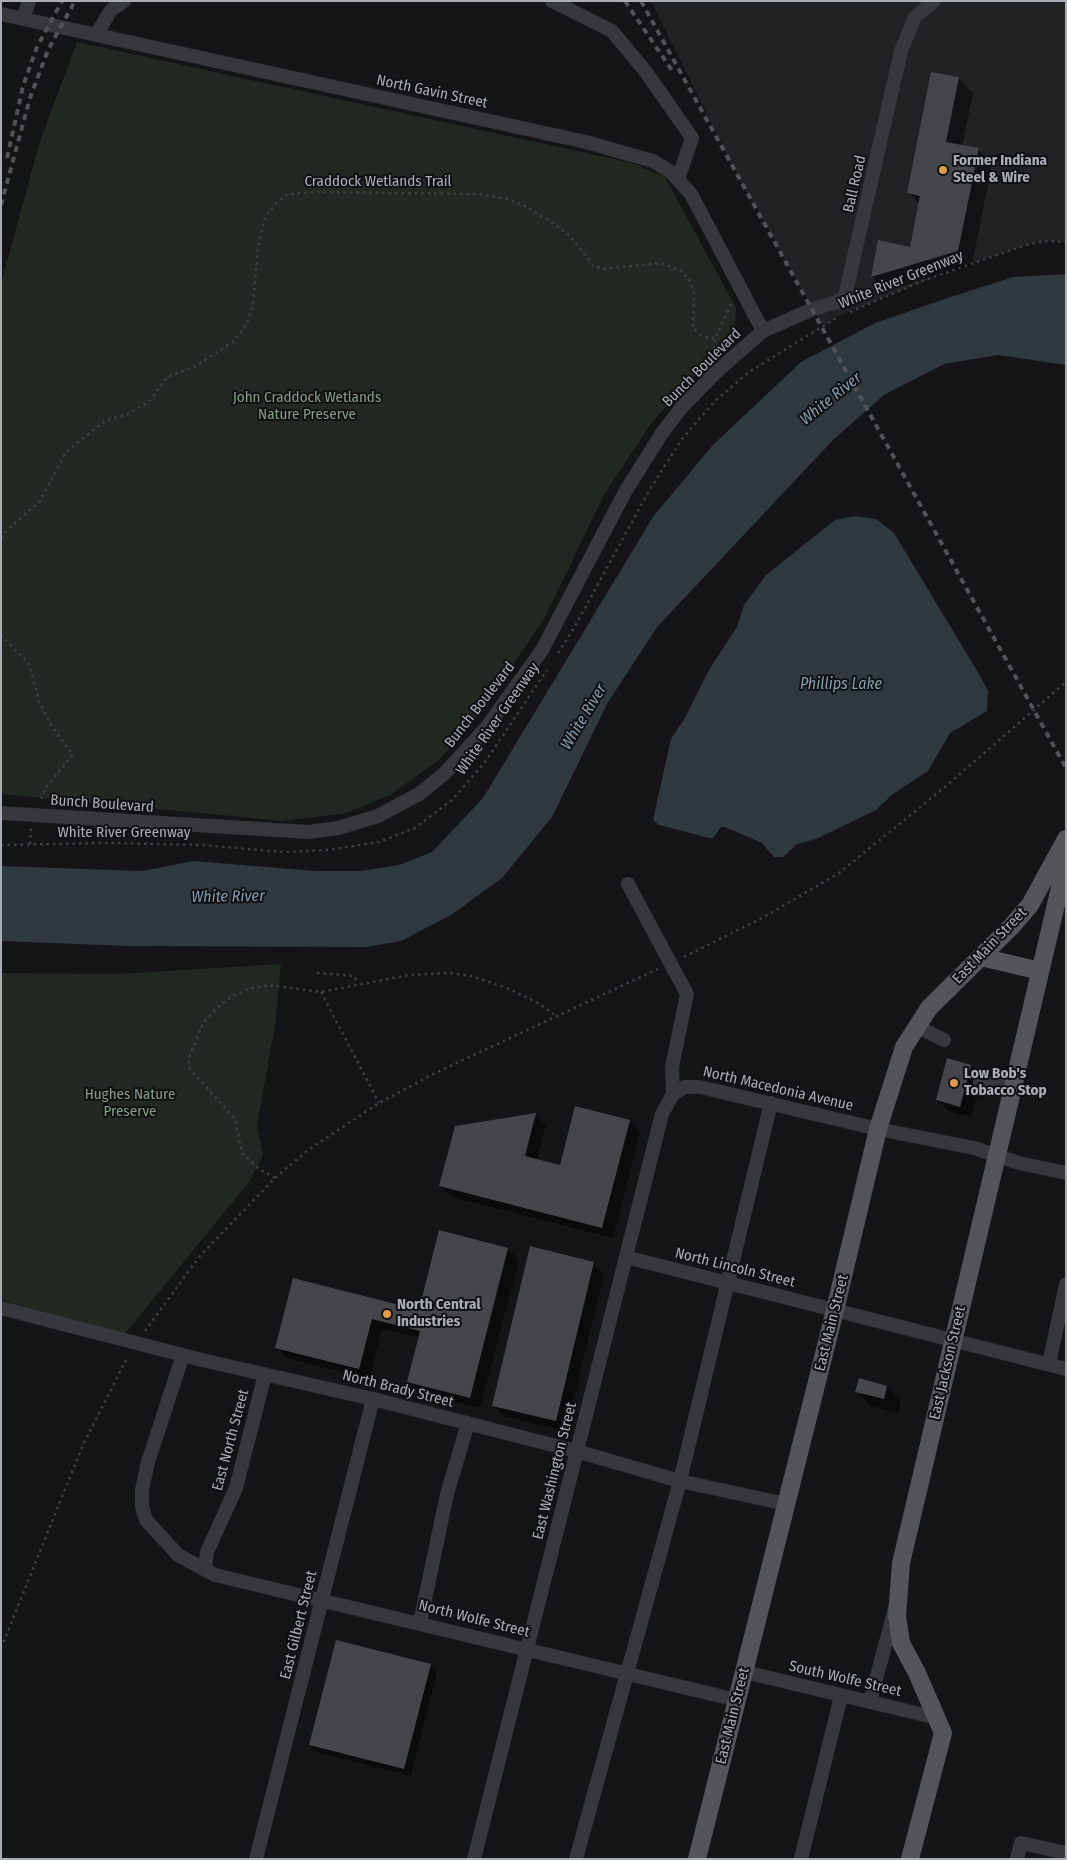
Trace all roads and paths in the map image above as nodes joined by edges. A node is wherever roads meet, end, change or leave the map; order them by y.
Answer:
1 (30, 1) edge
2 (124, 1) edge
3 (552, 1) edge
4 (934, 1) edge
5 (1, 14) edge
6 (23, 19) junction
7 (96, 35) junction
8 (678, 179) junction
9 (1066, 242) edge
10 (745, 293) junction
11 (848, 312) dead end
12 (841, 315) dead end
13 (763, 331) junction
14 (716, 338) junction
15 (720, 370) junction
16 (731, 386) junction
17 (1, 538) edge
18 (1, 635) edge
19 (554, 659) dead end
20 (549, 667) dead end
21 (1066, 682) edge
22 (1, 813) edge
23 (35, 816) junction
24 (1066, 839) edge
25 (30, 844) junction
26 (1, 845) edge
27 (1066, 862) edge
28 (628, 884) dead end
29 (981, 956) junction
30 (671, 964) junction
31 (1040, 971) junction
32 (317, 973) dead end
33 (358, 983) junction
34 (321, 992) junction
35 (558, 1017) junction
36 (916, 1026) junction
37 (944, 1040) dead end
38 (980, 1081) dead end
39 (1012, 1088) junction
40 (673, 1094) junction
41 (379, 1103) junction
42 (771, 1103) junction
43 (878, 1129) junction
44 (996, 1155) junction
45 (1066, 1173) edge
46 (275, 1178) junction
47 (626, 1257) junction
48 (729, 1283) junction
49 (1066, 1284) edge
50 (1, 1308) edge
51 (835, 1310) junction
52 (953, 1340) junction
53 (136, 1344) junction
54 (183, 1355) junction
55 (1049, 1364) junction
56 (1066, 1369) edge
57 (265, 1374) junction
58 (373, 1399) junction
59 (468, 1424) junction
60 (576, 1451) junction
61 (680, 1481) junction
62 (786, 1504) junction
63 (205, 1568) junction
64 (899, 1592) junction
65 (322, 1600) junction
66 (420, 1623) junction
67 (1, 1648) edge
68 (526, 1649) junction
69 (745, 1672) junction
70 (627, 1676) junction
71 (841, 1696) junction
72 (737, 1700) junction
73 (870, 1702) junction
74 (938, 1718) junction
75 (1066, 1854) edge
76 (256, 1859) edge
77 (474, 1859) edge
78 (576, 1859) edge
79 (697, 1859) edge
80 (801, 1859) edge
81 (910, 1859) edge
82 (1017, 1859) edge

1 - 6 street
2 - 7 street
3 - 8 street
4 - 13 street, Ball Road
5 - 6 street, North Gavin Street
6 - 7 street, North Gavin Street
7 - 8 street, North Gavin Street
8 - 10 street, North Gavin Street
9 - 11 path, White River Greenway
10 - 13 street, North Gavin Street
10 - 14 path
12 - 16 path, White River Greenway
13 - 15 street, Bunch Boulevard
14 - 15 path
14 - 17 path, Craddock Wetlands Trail
15 - 16 path
15 - 23 street, Bunch Boulevard
16 - 19 path, White River Greenway
18 - 23 path
20 - 25 path, White River Greenway
21 - 30 path
22 - 23 street, Bunch Boulevard
23 - 25 path
24 - 29 main road, East Main Street
25 - 26 path, White River Greenway
27 - 31 main road, East Jackson Street
28 - 30 street
29 - 31 main road
29 - 36 main road, East Main Street
30 - 35 path
30 - 40 street
31 - 39 main road, East Jackson Street
32 - 33 path
33 - 34 path
33 - 35 path
34 - 41 path
34 - 46 path
35 - 41 path
36 - 37 street
36 - 43 main road, East Main Street
38 - 39 street
39 - 44 main road, East Jackson Street
40 - 42 street, North Macedonia Avenue
40 - 47 street, East Washington Street
41 - 46 path
42 - 43 street, North Macedonia Avenue
42 - 48 street
43 - 44 street, North Macedonia Avenue
43 - 51 main road, East Main Street
44 - 45 street, North Macedonia Avenue
44 - 52 main road, East Jackson Street
46 - 53 path
47 - 48 street, North Lincoln Street
47 - 60 street, East Washington Street
48 - 51 street, North Lincoln Street
48 - 61 street
49 - 55 street
50 - 53 street, North Brady Street
51 - 52 street, North Lincoln Street
51 - 62 main road, East Main Street
52 - 55 street, North Lincoln Street
52 - 64 main road, East Jackson Street
53 - 54 street, North Brady Street
53 - 67 path
54 - 57 street, North Brady Street
54 - 63 street, North Wolfe Street
55 - 56 street, North Lincoln Street
57 - 58 street, North Brady Street
57 - 63 street, East North Street
58 - 59 street, North Brady Street
58 - 65 street, East Gilbert Street
59 - 60 street, North Brady Street
59 - 66 street
60 - 61 street, North Brady Street
60 - 68 street, East Washington Street
61 - 62 street, North Brady Street
61 - 70 street
62 - 69 main road, East Main Street
63 - 65 street, North Wolfe Street
64 - 73 street
64 - 74 main road, East Jackson Street
65 - 66 street, North Wolfe Street
65 - 76 street, East Gilbert Street
66 - 68 street, North Wolfe Street
68 - 70 street, North Wolfe Street
68 - 77 street, East Washington Street
69 - 71 street, South Wolfe Street
69 - 72 main road, East Main Street
70 - 72 street, North Wolfe Street
70 - 78 street
71 - 73 street, South Wolfe Street
71 - 80 street
72 - 79 main road, East Main Street
73 - 74 street, South Wolfe Street
74 - 81 main road, East Jackson Street
75 - 82 street

